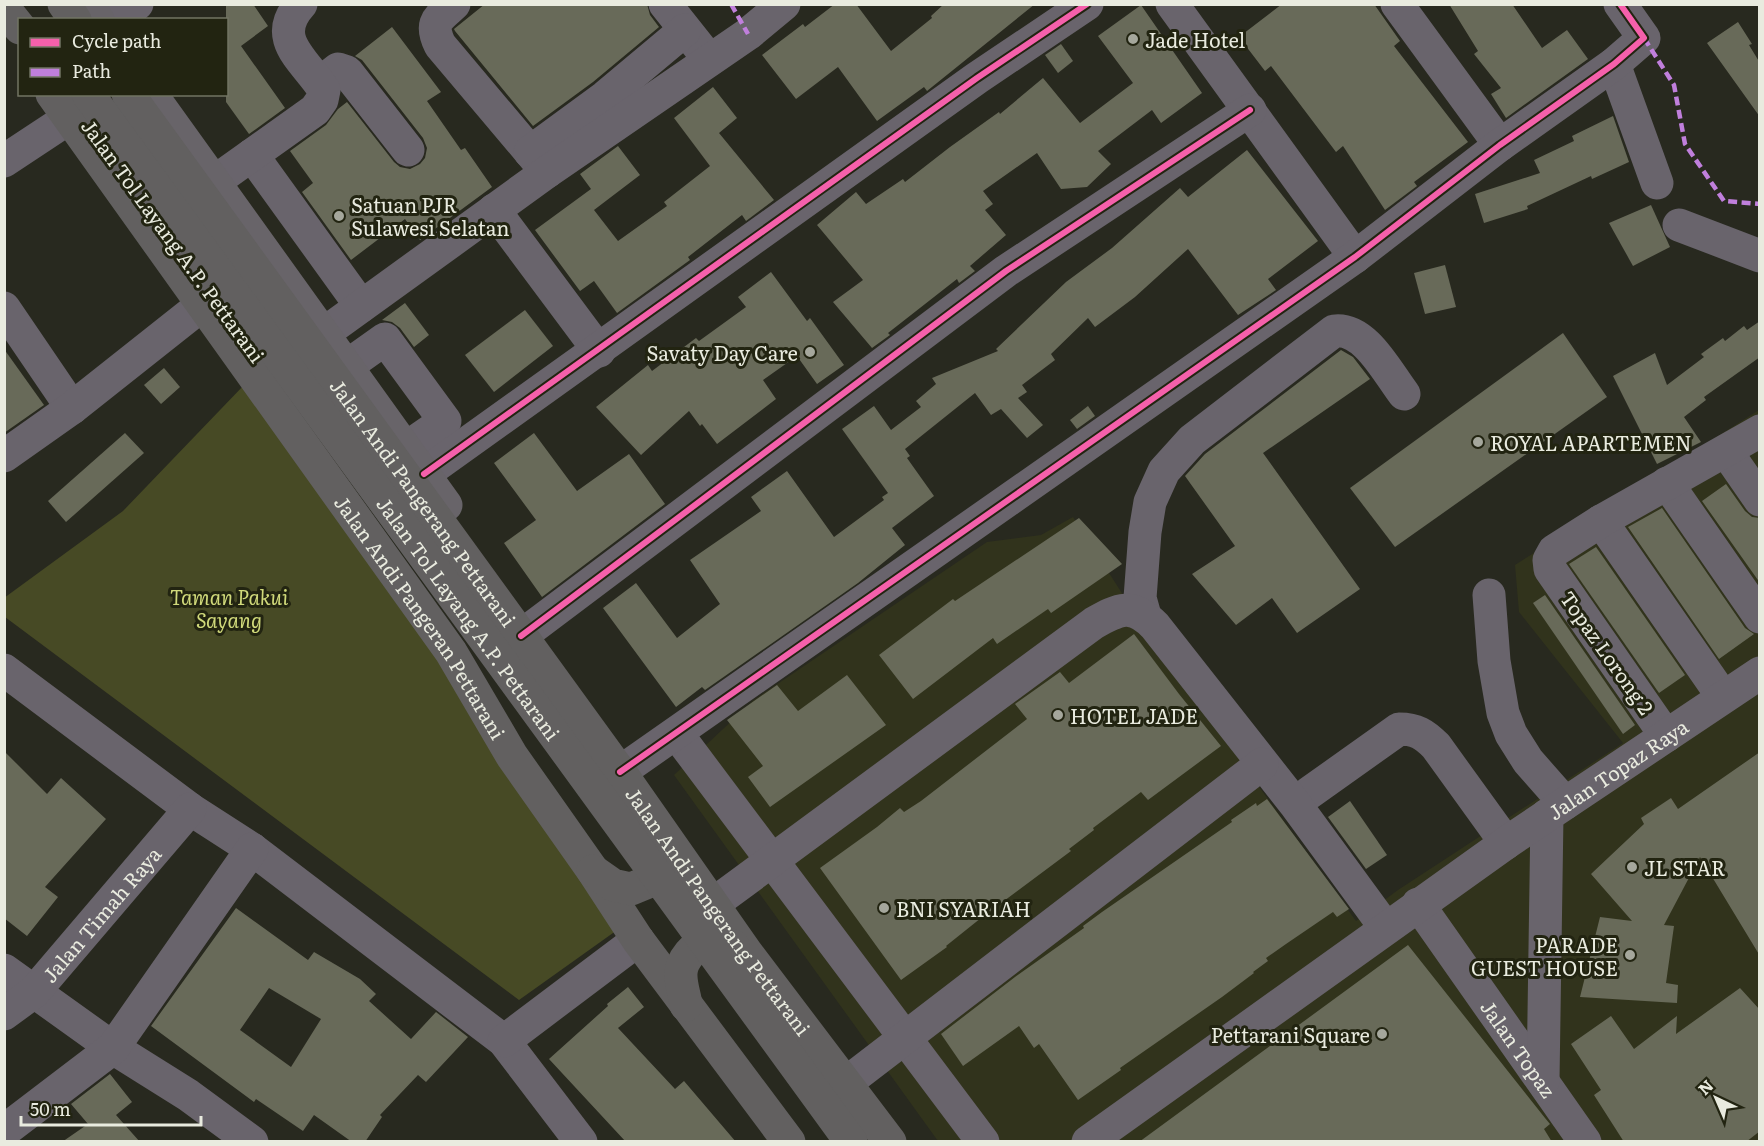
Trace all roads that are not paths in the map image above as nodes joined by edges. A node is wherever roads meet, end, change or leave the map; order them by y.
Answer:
1 (22, 4) edge
2 (64, 4) edge
3 (76, 4) edge
4 (87, 4) edge
5 (136, 4) edge
6 (301, 4) edge
7 (454, 4) edge
8 (665, 4) edge
9 (784, 4) edge
10 (1087, 4) edge
11 (1172, 4) edge
12 (1397, 4) edge
13 (1620, 4) edge
14 (4, 8) edge
15 (32, 18) edge
16 (74, 18) edge
17 (86, 18) edge
18 (97, 18) edge
19 (118, 18) edge
20 (18, 26) edge
21 (685, 30) junction
22 (4, 32) edge
23 (18, 50) edge
24 (710, 60) junction
25 (1614, 64) junction
26 (320, 84) junction
27 (129, 96) edge
28 (142, 96) edge
29 (153, 96) edge
30 (69, 100) edge
31 (1250, 110) junction
32 (1500, 145) junction
33 (408, 150) dead end
34 (252, 155) junction
35 (4, 161) edge
36 (538, 162) junction
37 (214, 182) junction
38 (1657, 183) dead end
39 (494, 210) junction
40 (1679, 225) dead end
41 (1760, 256) edge
42 (1355, 257) junction
43 (202, 305) junction
44 (361, 306) junction
45 (4, 308) edge
46 (323, 334) junction
47 (599, 351) junction
48 (347, 366) junction
49 (1404, 394) dead end
50 (72, 408) junction
51 (1760, 431) edge
52 (1726, 451) junction
53 (4, 456) edge
54 (415, 461) junction
55 (1667, 483) junction
56 (1760, 500) edge
57 (1601, 522) junction
58 (468, 549) junction
59 (480, 579) junction
60 (1489, 595) dead end
61 (1145, 616) junction
62 (1760, 617) edge
63 (521, 636) junction
64 (4, 670) edge
65 (1760, 673) edge
66 (1724, 697) junction
67 (1666, 736) junction
68 (687, 746) dead end
69 (1262, 764) junction
70 (620, 772) junction
71 (1309, 793) dead end
72 (190, 809) junction
73 (1556, 809) junction
74 (654, 820) junction
75 (1506, 843) junction
76 (252, 849) junction
77 (772, 860) junction
78 (593, 871) junction
79 (712, 904) junction
80 (1418, 904) junction
81 (1385, 927) junction
82 (638, 940) junction
83 (746, 952) junction
84 (4, 970) edge
85 (34, 992) junction
86 (686, 1005) junction
87 (4, 1014) edge
88 (905, 1038) junction
89 (504, 1041) junction
90 (113, 1048) junction
91 (1542, 1081) junction
92 (846, 1083) junction
93 (4, 1131) edge
94 (252, 1142) edge
95 (581, 1142) edge
96 (789, 1142) edge
97 (831, 1142) edge
98 (851, 1142) edge
99 (891, 1142) edge
100 (983, 1142) edge
101 (1088, 1142) edge
102 (1585, 1142) edge

1 - 15 highway
2 - 16 highway
3 - 17 highway
4 - 18 main road
5 - 19 street
6 - 26 street
7 - 36 street
8 - 21 street
9 - 24 street
10 - 47 street
11 - 31 street
12 - 32 street
13 - 25 street
14 - 20 highway
21 - 24 street
21 - 36 street
22 - 23 highway
24 - 36 street
25 - 32 street
25 - 38 street
26 - 33 street
26 - 34 street
27 - 59 highway, Jalan Andi Pangerang Pettarani
28 - 58 highway
29 - 37 main road
30 - 35 street
30 - 43 highway, Jalan Andi Pangeran Pettarani
30 - 97 highway, Jalan Tol Layang A.P. Pettarani
30 - 98 highway, Jalan Tol Layang A.P. Pettarani, bridge
31 - 42 street
31 - 63 street
32 - 42 street
34 - 37 street
34 - 44 street
36 - 39 street
37 - 46 main road
39 - 44 street
39 - 47 street
40 - 41 street
42 - 70 street
43 - 50 street
43 - 78 highway, Jalan Andi Pangeran Pettarani
44 - 46 street
45 - 50 street
46 - 48 main road
47 - 54 street
48 - 54 main road
48 - 54 street
49 - 61 street
50 - 53 street
51 - 52 street
52 - 55 street
52 - 56 street
54 - 58 main road
55 - 57 street
55 - 62 street
57 - 66 street
57 - 67 street, Topaz Lorong 2
58 - 59 main road
59 - 63 highway, Jalan Andi Pangerang Pettarani
60 - 73 street
61 - 69 street
61 - 77 street
63 - 70 highway, Jalan Andi Pangerang Pettarani
64 - 72 street
65 - 66 street, Jalan Topaz Raya
66 - 67 street, Jalan Topaz Raya
67 - 73 street, Jalan Topaz Raya
68 - 77 street
69 - 81 street
69 - 88 street
70 - 74 highway, Jalan Andi Pangerang Pettarani
71 - 75 street
72 - 76 street
72 - 85 street, Jalan Timah Raya
73 - 75 street
73 - 91 street, Jalan Topaz Raya
74 - 78 highway
74 - 79 highway, Jalan Andi Pangerang Pettarani
75 - 80 street
76 - 89 street
76 - 90 street
77 - 79 street
77 - 88 street
78 - 82 highway, Jalan Andi Pangeran Pettarani
79 - 83 highway, Jalan Andi Pangerang Pettarani
80 - 81 street
80 - 91 street, Jalan Topaz
81 - 101 street
82 - 86 highway, Jalan Andi Pangeran Pettarani
82 - 89 street
83 - 86 highway
83 - 92 highway, Jalan Andi Pangerang Pettarani
84 - 85 street
85 - 87 street, Jalan Timah Raya
85 - 90 street
86 - 96 highway, Jalan Andi Pangeran Pettarani
88 - 92 street
88 - 100 street
89 - 95 street
90 - 93 street
90 - 94 street
91 - 102 street, Jalan Topaz
92 - 99 highway, Jalan Andi Pangerang Pettarani

